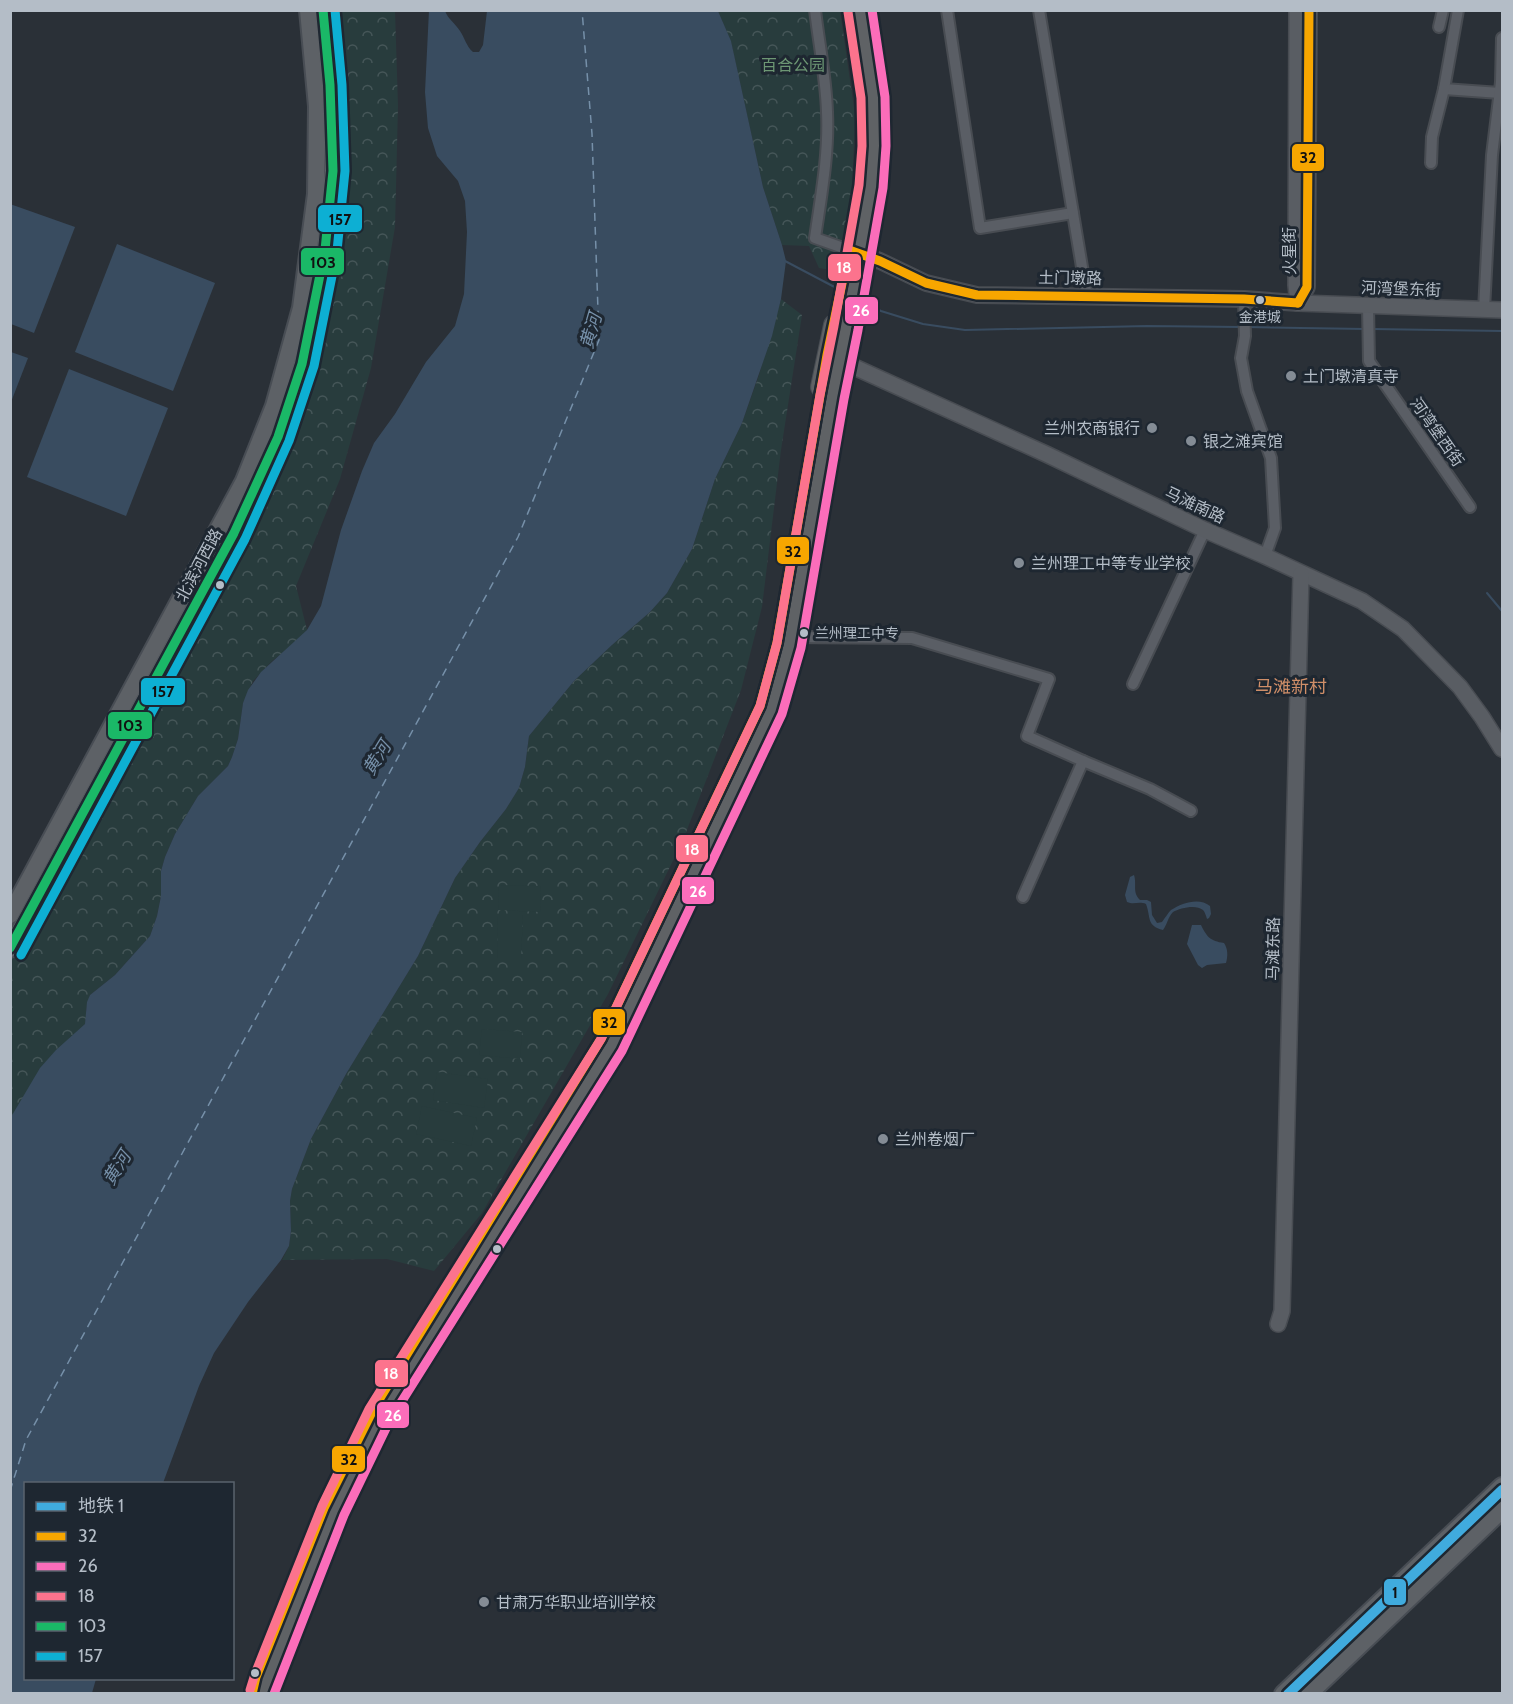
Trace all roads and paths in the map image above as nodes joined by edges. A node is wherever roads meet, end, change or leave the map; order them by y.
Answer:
1 (308, 10) edge
2 (323, 10) edge
3 (814, 10) edge
4 (848, 10) edge
5 (860, 10) edge
6 (947, 10) edge
7 (1039, 10) edge
8 (1297, 10) edge
9 (1308, 10) edge
10 (1443, 10) edge
11 (1458, 10) edge
12 (1438, 27) dead end
13 (1503, 38) edge
14 (1444, 89) junction
15 (1500, 93) junction
16 (1431, 163) dead end
17 (1073, 213) junction
18 (854, 252) junction
19 (1087, 297) junction
20 (1244, 300) junction
21 (1298, 303) junction
22 (1484, 310) junction
23 (1503, 310) edge
24 (1369, 314) junction
25 (834, 357) junction
26 (1470, 507) dead end
27 (1205, 530) junction
28 (1265, 556) junction
29 (1301, 574) junction
30 (790, 637) junction
31 (1133, 684) dead end
32 (1503, 749) edge
33 (1083, 761) junction
34 (1191, 811) dead end
35 (1023, 897) dead end
36 (10, 915) edge
37 (10, 949) edge
38 (1278, 1324) dead end
39 (1503, 1486) edge
40 (1503, 1510) edge
41 (252, 1694) edge
42 (261, 1694) edge
43 (1283, 1694) edge
44 (1309, 1694) edge

1 - 36 main road, 北滨河西路
2 - 37 main road, 北滨河西路
3 - 18 street
4 - 18 highway
5 - 18 highway
6 - 17 street
7 - 17 street
8 - 21 main road, 火星街
9 - 21 main road, 火星街
10 - 12 street
11 - 14 street
13 - 15 street
14 - 15 street
14 - 16 street
15 - 22 street
17 - 19 street
18 - 19 main road, 土门墩路
18 - 25 highway
19 - 20 main road, 土门墩路
20 - 21 main road, 土门墩路
20 - 28 street
21 - 24 main road, 河湾堡东街
22 - 23 main road, 河湾堡东街
22 - 24 main road, 河湾堡东街
24 - 26 street, 河湾堡西街
25 - 27 main road, 马滩南路
25 - 30 highway
25 - 41 highway
27 - 28 main road, 马滩南路
27 - 31 street
28 - 29 main road, 马滩南路
29 - 32 main road, 马滩南路
29 - 38 main road, 马滩东路
30 - 33 street
30 - 42 highway
33 - 34 street
33 - 35 street
39 - 43 main road
40 - 44 main road

